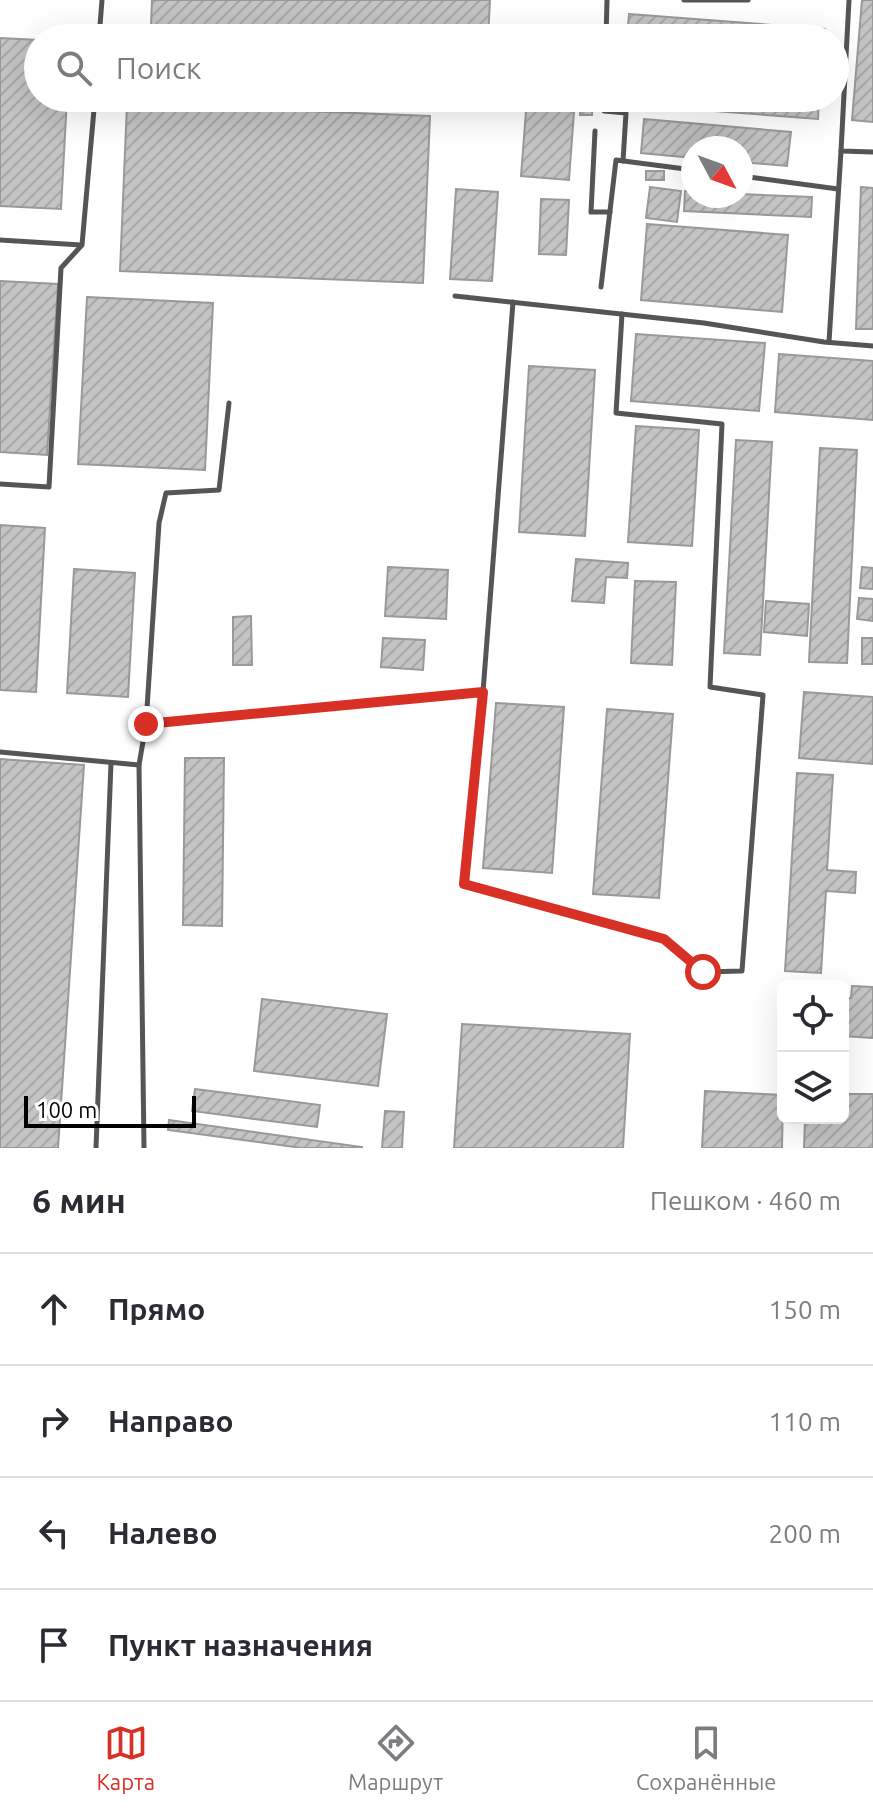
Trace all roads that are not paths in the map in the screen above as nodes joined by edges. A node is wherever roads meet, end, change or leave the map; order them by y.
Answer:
1 (102, 0) edge
2 (607, 0) edge
3 (684, 0) edge
4 (748, 0) edge
5 (849, 0) edge
6 (100, 24) edge
7 (606, 24) edge
8 (848, 24) edge
9 (94, 112) edge
10 (615, 112) edge
11 (843, 112) edge
12 (595, 131) dead end
13 (841, 151) junction
14 (873, 152) edge
15 (623, 161) junction
16 (681, 168) edge
17 (753, 178) edge
18 (838, 189) junction
19 (610, 212) junction
20 (0, 240) edge
21 (82, 245) junction
22 (601, 287) dead end
23 (455, 296) dead end
24 (513, 302) junction
25 (622, 314) junction
26 (829, 342) junction
27 (873, 346) edge
28 (229, 403) dead end
29 (0, 484) edge
30 (483, 692) junction
31 (146, 724) junction
32 (0, 752) edge
33 (111, 763) junction
34 (139, 765) junction
35 (96, 1148) edge
36 (144, 1148) edge

1 - 6 lane
2 - 7 lane
3 - 4 lane
5 - 8 lane
9 - 21 lane
10 - 15 lane
11 - 13 lane
12 - 19 lane
13 - 14 lane
13 - 18 lane
15 - 16 lane
15 - 19 lane
17 - 18 lane
18 - 26 lane
19 - 22 lane
20 - 21 lane
21 - 29 lane
23 - 24 lane
24 - 25 lane
24 - 30 lane
25 - 26 lane
25 - 30 lane
26 - 27 lane
28 - 31 lane
30 - 31 lane
31 - 34 lane
32 - 33 lane
33 - 34 lane
33 - 35 lane
34 - 36 lane

